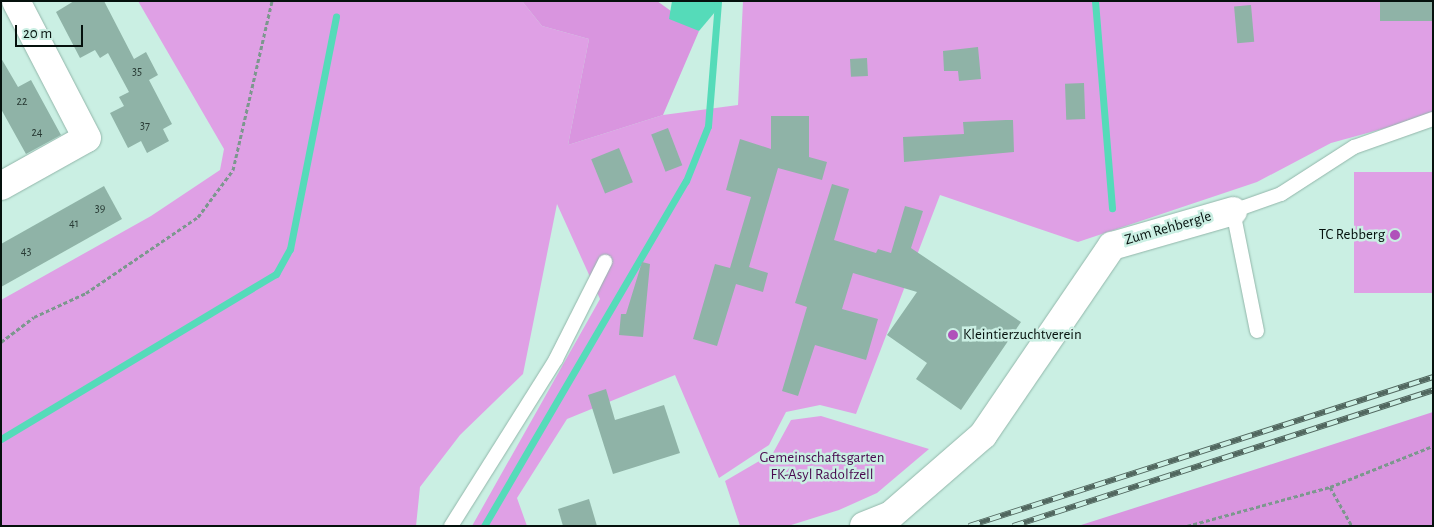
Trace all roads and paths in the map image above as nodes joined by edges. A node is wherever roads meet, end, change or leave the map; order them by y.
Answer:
1 (16, 1) edge
2 (272, 1) edge
3 (1433, 119) edge
4 (1, 186) edge
5 (1233, 210) junction
6 (605, 262) dead end
7 (1256, 331) dead end
8 (1, 342) edge
9 (1433, 446) edge
10 (1330, 487) junction
11 (451, 526) edge
12 (864, 526) edge
13 (1187, 526) edge
14 (1352, 526) edge

1 - 4 street
2 - 8 path
3 - 5 lane, Zum Rehbergle
5 - 7 lane
5 - 12 street, Zum Rehbergle
6 - 11 lane
9 - 10 path
10 - 13 path
10 - 14 path

